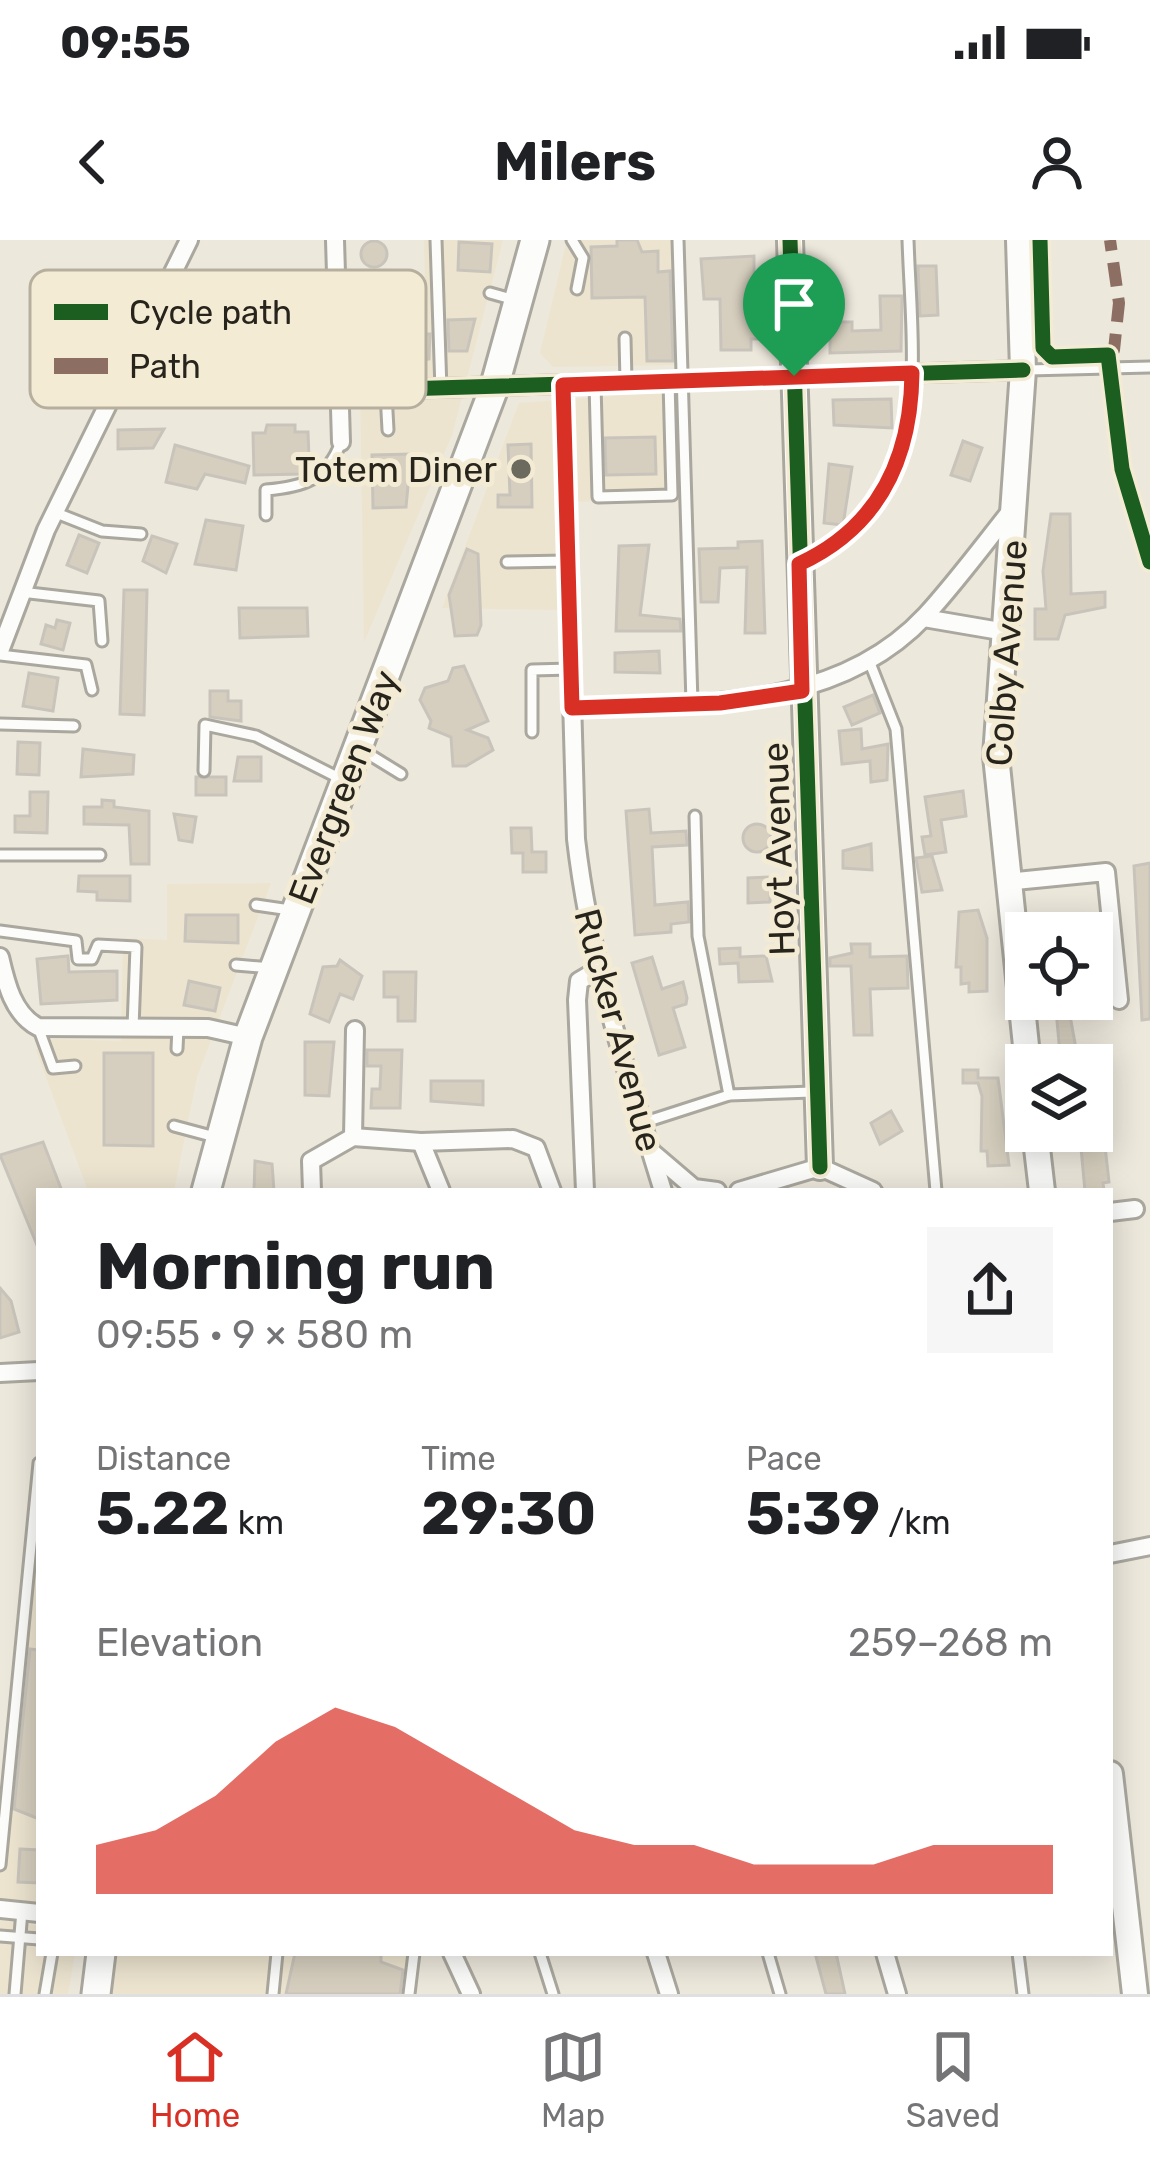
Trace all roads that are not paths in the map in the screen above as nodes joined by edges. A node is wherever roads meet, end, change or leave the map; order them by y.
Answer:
1 (189, 240) edge
2 (335, 240) edge
3 (436, 240) edge
4 (535, 240) edge
5 (572, 240) edge
6 (678, 240) edge
7 (790, 240) edge
8 (908, 240) edge
9 (1019, 240) edge
10 (173, 270) edge
11 (336, 270) edge
12 (578, 289) dead end
13 (490, 293) dead end
14 (520, 301) junction
15 (625, 338) dead end
16 (1150, 368) edge
17 (1023, 370) junction
18 (912, 373) junction
19 (794, 376) junction
20 (564, 377) junction
21 (676, 381) junction
22 (626, 382) junction
23 (595, 384) junction
24 (494, 388) junction
25 (441, 390) junction
26 (426, 391) edge
27 (102, 408) edge
28 (339, 408) edge
29 (387, 408) edge
30 (388, 430) dead end
31 (341, 442) joint
32 (1016, 504) junction
33 (54, 512) junction
34 (266, 515) dead end
35 (141, 534) dead end
36 (568, 560) junction
37 (507, 562) dead end
38 (799, 564) junction
39 (21, 592) junction
40 (924, 618) junction
41 (1000, 632) junction
42 (102, 641) dead end
43 (0, 653) edge
44 (868, 658) junction
45 (572, 669) junction
46 (92, 690) dead end
47 (802, 691) junction
48 (692, 704) junction
49 (572, 708) junction
50 (0, 724) edge
51 (74, 726) dead end
52 (532, 732) dead end
53 (358, 747) junction
54 (204, 772) dead end
55 (401, 774) dead end
56 (345, 781) junction
57 (695, 816) dead end
58 (0, 855) edge
59 (100, 855) dead end
60 (1006, 882) junction
61 (256, 905) dead end
62 (296, 911) junction
63 (0, 932) edge
64 (0, 957) edge
65 (236, 965) dead end
66 (274, 968) junction
67 (596, 971) junction
68 (1119, 1000) dead end
69 (175, 1023) junction
70 (38, 1027) junction
71 (133, 1028) junction
72 (355, 1030) dead end
73 (248, 1037) junction
74 (1025, 1044) edge
75 (177, 1049) dead end
76 (75, 1066) dead end
77 (818, 1092) junction
78 (729, 1095) junction
79 (642, 1123) junction
80 (174, 1126) dead end
81 (353, 1137) junction
82 (220, 1138) junction
83 (421, 1142) junction
84 (650, 1149) junction
85 (1037, 1152) edge
86 (820, 1167) junction
87 (310, 1187) edge
88 (207, 1188) edge
89 (440, 1188) edge
90 (551, 1188) edge
91 (585, 1188) edge
92 (662, 1188) edge
93 (694, 1188) edge
94 (749, 1188) edge
95 (866, 1188) edge
96 (936, 1188) edge
97 (1042, 1188) edge
98 (1135, 1209) dead end
99 (1113, 1212) edge
100 (36, 1371) edge
101 (0, 1373) edge
102 (36, 1494) edge
103 (1150, 1546) edge
104 (1113, 1553) edge
105 (1113, 1821) edge
106 (0, 1865) edge
107 (0, 1909) edge
108 (31, 1912) edge
109 (0, 1936) edge
110 (19, 1936) junction
111 (36, 1939) edge
112 (51, 1956) edge
113 (101, 1956) edge
114 (277, 1956) edge
115 (414, 1956) edge
116 (453, 1956) edge
117 (541, 1956) edge
118 (657, 1956) edge
119 (769, 1956) edge
120 (886, 1956) edge
121 (1018, 1956) edge
122 (15, 1994) edge
123 (45, 1994) edge
124 (96, 1994) edge
125 (274, 1994) edge
126 (409, 1994) edge
127 (471, 1994) edge
128 (553, 1994) edge
129 (669, 1994) edge
130 (780, 1994) edge
131 (897, 1994) edge
132 (1023, 1994) edge
133 (1135, 1994) edge

1 - 10 street
2 - 11 street
3 - 25 lane
4 - 14 main road
5 - 12 lane
6 - 21 lane
7 - 19 main road, Hoyt Avenue
8 - 18 lane
9 - 17 main road, Colby Avenue
13 - 14 lane
14 - 24 main road
15 - 22 lane
16 - 17 lane
17 - 18 street
17 - 32 main road, Colby Avenue
18 - 19 street
18 - 38 lane
19 - 21 street
19 - 38 main road, Hoyt Avenue
20 - 23 street
20 - 24 street
20 - 36 street, Rucker Avenue
21 - 22 street
21 - 23 lane
21 - 48 lane
22 - 23 street
24 - 25 street
24 - 53 main road, Evergreen Way
25 - 26 street
27 - 33 street
28 - 31 street
29 - 30 lane
31 - 34 lane
32 - 40 street
32 - 41 main road, Colby Avenue
33 - 35 lane
33 - 39 street
36 - 37 lane
36 - 45 street, Rucker Avenue
38 - 47 main road, Hoyt Avenue
39 - 42 lane
39 - 43 street
40 - 41 street
40 - 44 street
41 - 60 main road, Colby Avenue
43 - 46 lane
44 - 47 street
44 - 96 lane
45 - 49 street, Rucker Avenue
45 - 52 lane
47 - 48 street
47 - 77 main road, Hoyt Avenue
48 - 49 street
49 - 67 street, Rucker Avenue
50 - 51 lane
53 - 55 lane
53 - 56 main road, Evergreen Way
54 - 56 lane
56 - 62 main road, Evergreen Way
57 - 78 lane
58 - 59 lane
60 - 68 street
60 - 74 main road, Colby Avenue
61 - 62 lane
62 - 66 main road, Evergreen Way
63 - 71 lane
64 - 70 street
65 - 66 lane
66 - 73 main road, Evergreen Way
67 - 79 street, Rucker Avenue
67 - 91 street
69 - 71 street
69 - 73 street
69 - 75 lane
70 - 71 street
70 - 76 lane
72 - 81 street
73 - 82 main road, Evergreen Way
77 - 78 lane
77 - 86 main road, Hoyt Avenue
78 - 79 lane
79 - 84 street, Rucker Avenue
80 - 82 lane
81 - 83 street
81 - 87 street
82 - 88 main road, Evergreen Way
83 - 89 street
83 - 90 street
84 - 92 street, Rucker Avenue
84 - 93 street
85 - 97 main road
86 - 94 street
86 - 95 street
98 - 99 street
100 - 101 street
102 - 106 lane
103 - 104 street
105 - 133 main road
107 - 108 street
108 - 110 lane
109 - 110 lane
110 - 111 lane
110 - 122 lane
112 - 123 lane
113 - 124 main road
114 - 125 lane
115 - 126 lane
116 - 127 street
117 - 128 lane
118 - 129 street
119 - 130 lane
120 - 131 street
121 - 132 lane

